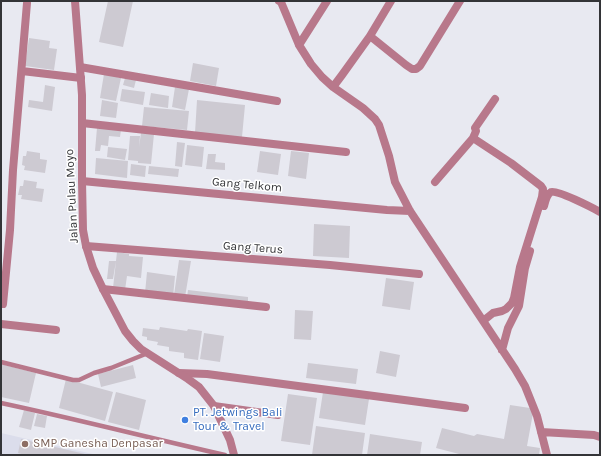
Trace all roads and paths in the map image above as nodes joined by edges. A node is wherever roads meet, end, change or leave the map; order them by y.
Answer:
1 (75, 1) edge
2 (281, 1) edge
3 (327, 1) edge
4 (392, 1) edge
5 (460, 1) edge
6 (27, 3) dead end
7 (370, 36) junction
8 (300, 45) junction
9 (80, 67) junction
10 (22, 71) junction
11 (81, 78) junction
12 (333, 87) junction
13 (495, 98) dead end
14 (277, 101) dead end
15 (82, 123) junction
16 (473, 138) junction
17 (346, 152) dead end
18 (82, 181) junction
19 (435, 182) dead end
20 (410, 211) junction
21 (600, 212) edge
22 (86, 246) junction
23 (419, 274) dead end
24 (102, 289) junction
25 (3, 304) dead end
26 (266, 307) dead end
27 (488, 317) junction
28 (1, 324) edge
29 (56, 330) dead end
30 (502, 350) junction
31 (148, 353) junction
32 (1, 362) edge
33 (179, 373) junction
34 (1, 403) edge
35 (214, 406) junction
36 (465, 408) dead end
37 (278, 415) dead end
38 (541, 432) junction
39 (600, 437) edge
40 (225, 455) edge
41 (234, 455) edge
42 (547, 455) edge

1 - 9 street, Jalan Pulau Moyo
2 - 8 street
3 - 8 street
4 - 7 street
5 - 7 street
6 - 10 street
7 - 12 street
8 - 12 street
9 - 11 street, Jalan Pulau Moyo
9 - 14 street
10 - 11 street
10 - 25 street
11 - 15 street, Jalan Pulau Moyo
12 - 20 street
13 - 16 street
15 - 17 street
15 - 18 street, Jalan Pulau Moyo
16 - 19 street
16 - 27 street
18 - 20 street, Gang Telkom
18 - 22 street, Jalan Pulau Moyo
20 - 27 street
21 - 30 street
22 - 23 street, Gang Terus
22 - 24 street, Jalan Pulau Moyo
24 - 26 street
24 - 31 street, Jalan Pulau Moyo
27 - 30 street
28 - 29 street
30 - 38 street
31 - 32 lane
31 - 33 street, Jalan Pulau Moyo
33 - 35 street, Jalan Pulau Moyo
33 - 36 street
34 - 40 lane
35 - 37 street
35 - 41 street, Jalan Pulau Moyo
38 - 39 street
38 - 42 street

